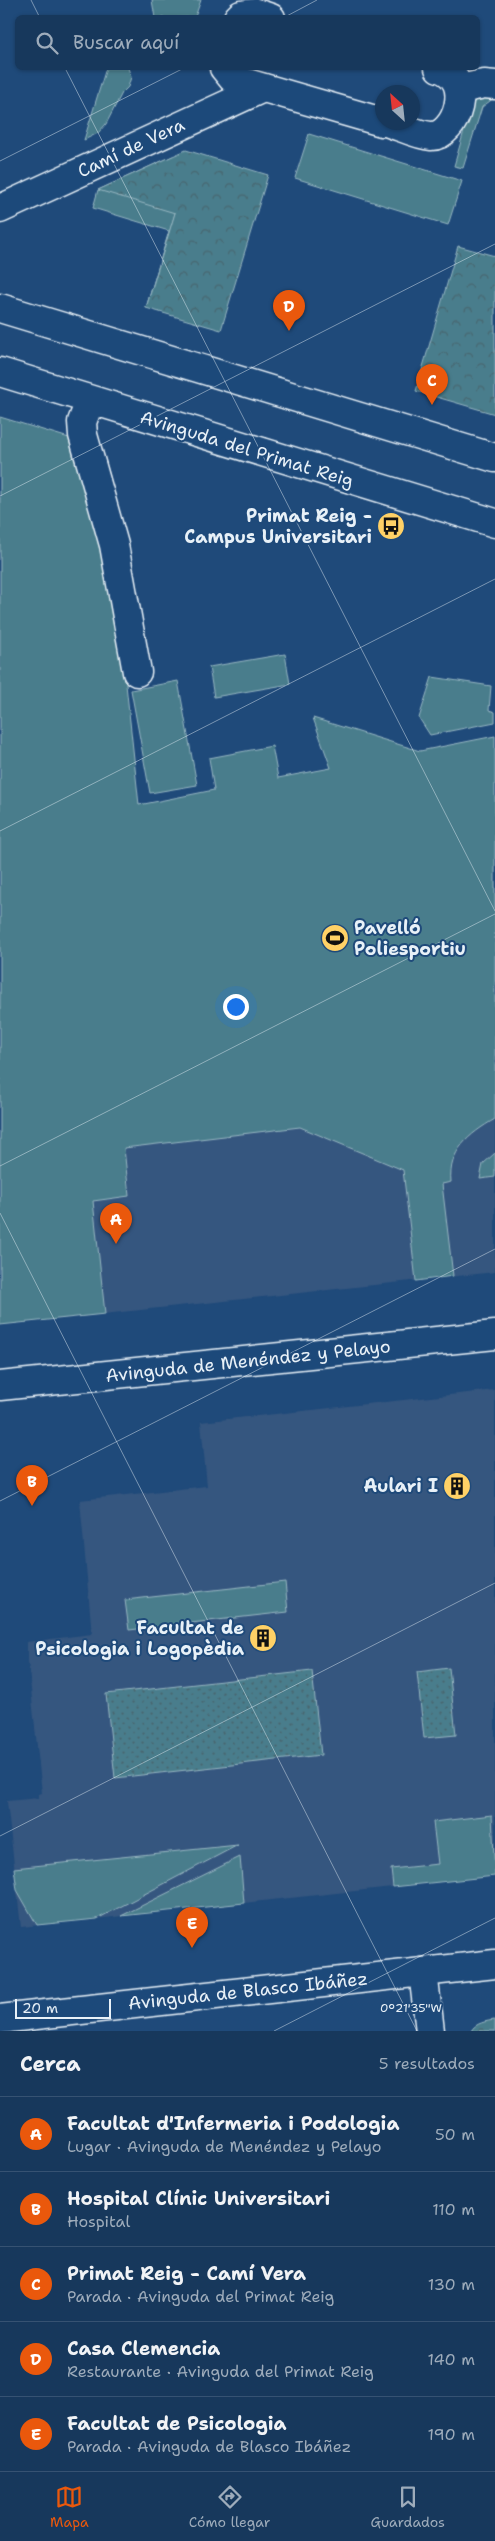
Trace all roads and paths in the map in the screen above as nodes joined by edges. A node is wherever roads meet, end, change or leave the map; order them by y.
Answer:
1 (241, 15) edge
2 (262, 15) edge
3 (226, 70) edge
4 (442, 70) edge
5 (495, 85) edge
6 (263, 88) junction
7 (460, 89) junction
8 (375, 119) edge
9 (411, 130) edge
10 (0, 209) edge
11 (0, 308) edge
12 (0, 372) edge
13 (90, 401) junction
14 (495, 458) edge
15 (495, 523) edge
16 (137, 672) dead end
17 (495, 1335) edge
18 (0, 1386) edge
19 (495, 1964) edge
20 (423, 1972) junction
21 (0, 2018) edge
22 (430, 2031) edge

1 - 2 main road
3 - 6 main road
4 - 7 main road
5 - 7 main road
6 - 8 main road
6 - 10 main road, Camí de Vera
7 - 9 main road
11 - 14 main road
12 - 13 main road, Avinguda del Primat Reig
13 - 15 main road, Avinguda del Primat Reig
13 - 16 main road
17 - 18 main road, Avinguda de Menéndez y Pelayo
19 - 20 main road, Avinguda de Blasco Ibáñez
20 - 21 main road, Avinguda de Blasco Ibáñez
20 - 22 main road

